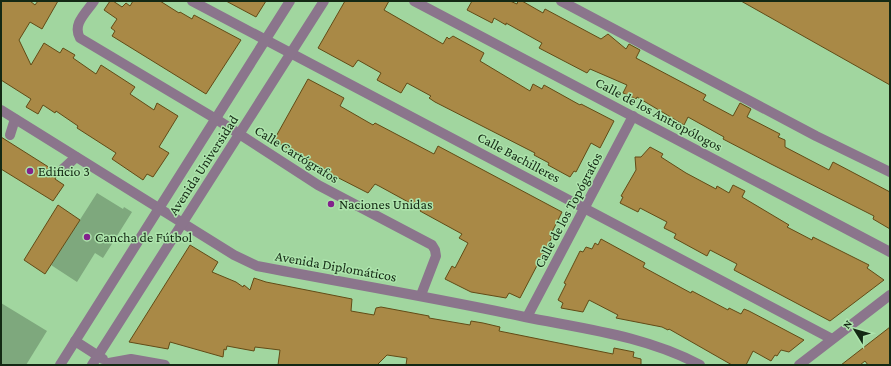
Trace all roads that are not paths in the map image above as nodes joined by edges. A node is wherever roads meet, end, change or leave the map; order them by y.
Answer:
1 (94, 1) edge
2 (192, 1) edge
3 (290, 1) edge
4 (324, 1) edge
5 (414, 1) edge
6 (561, 1) edge
7 (266, 40) junction
8 (291, 53) junction
9 (1, 110) edge
10 (634, 116) junction
11 (216, 119) junction
12 (15, 120) junction
13 (239, 134) junction
14 (10, 135) dead end
15 (76, 158) junction
16 (63, 169) dead end
17 (890, 172) edge
18 (585, 208) junction
19 (159, 209) junction
20 (182, 224) junction
21 (890, 252) edge
22 (421, 295) junction
23 (890, 295) edge
24 (527, 317) junction
25 (832, 339) junction
26 (75, 341) junction
27 (98, 356) junction
28 (110, 364) edge
29 (60, 365) edge
30 (92, 365) edge
31 (165, 365) edge
32 (700, 365) edge
33 (799, 365) edge

1 - 11 street, Calle Cartógrafos
2 - 7 street, Calle Bachilleres
3 - 7 street, Avenida Universidad
4 - 8 street, Avenida Universidad
5 - 10 street, Calle de los Antropólogos
6 - 17 street
7 - 8 street, Calle Bachilleres
7 - 11 street, Avenida Universidad
8 - 13 street, Avenida Universidad
8 - 18 street, Calle Bachilleres
9 - 12 street, Avenida Diplomáticos
10 - 18 street, Calle de los Topógrafos
10 - 21 street, Calle de los Antropólogos
11 - 13 street, Calle Cartógrafos
11 - 19 street, Avenida Universidad
12 - 14 street
12 - 15 street, Avenida Diplomáticos
13 - 20 street, Avenida Universidad
13 - 22 street, Calle Cartógrafos
15 - 16 street
15 - 19 street, Avenida Diplomáticos
18 - 24 street, Calle de los Topógrafos
18 - 25 street, Calle Bachilleres
19 - 20 street, Avenida Diplomáticos
19 - 26 street, Avenida Universidad
20 - 22 street, Avenida Diplomáticos
20 - 27 street, Avenida Universidad
22 - 24 street, Avenida Diplomáticos
23 - 25 street
24 - 32 street, Avenida Diplomáticos
25 - 33 street
26 - 27 street
26 - 29 street, Avenida Universidad
27 - 28 street
27 - 30 street, Avenida Universidad
28 - 31 street

